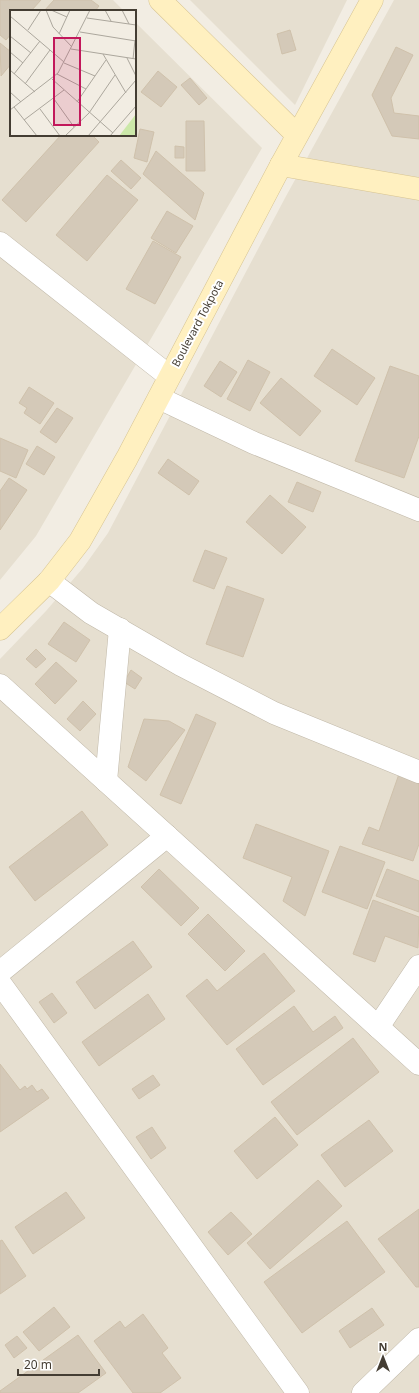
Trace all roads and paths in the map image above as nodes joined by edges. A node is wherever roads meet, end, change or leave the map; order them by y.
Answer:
1 (160, 0) edge
2 (372, 0) edge
3 (297, 135) junction
4 (281, 165) junction
5 (419, 189) edge
6 (0, 243) edge
7 (169, 376) junction
8 (159, 398) junction
9 (419, 510) edge
10 (49, 581) junction
11 (0, 629) edge
12 (120, 629) junction
13 (0, 685) edge
14 (419, 772) edge
15 (106, 781) junction
16 (167, 836) junction
17 (419, 966) edge
18 (0, 972) edge
19 (0, 983) edge
20 (378, 1027) junction
21 (419, 1064) edge
22 (419, 1339) edge
23 (298, 1393) edge
24 (363, 1393) edge

1 - 3 street
2 - 3 street, Boulevard Tokpota
3 - 4 street, Boulevard Tokpota
4 - 5 street
4 - 7 street, Boulevard Tokpota
6 - 7 street
7 - 8 street, Boulevard Tokpota
8 - 9 street
8 - 10 street, Boulevard Tokpota
10 - 11 street, Boulevard Tokpota
10 - 12 street
12 - 14 street
12 - 15 street
13 - 15 street
15 - 16 street
16 - 18 street
16 - 20 street
17 - 20 street
19 - 23 street
20 - 21 street
22 - 24 street

